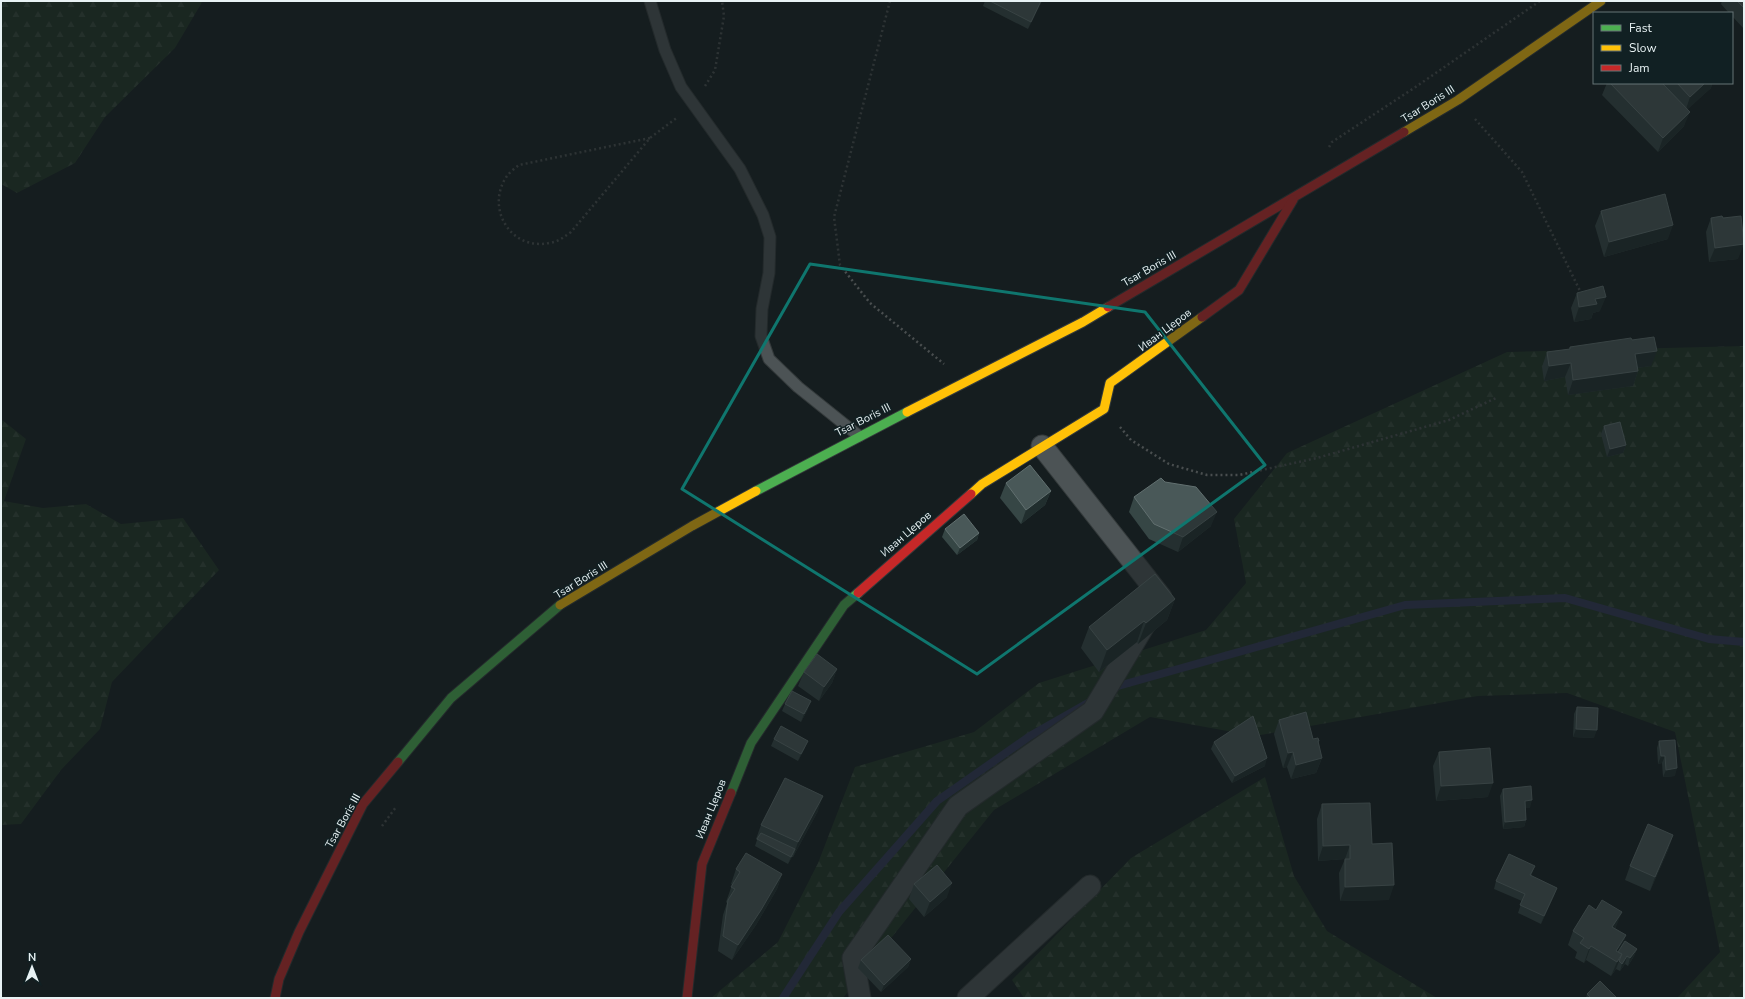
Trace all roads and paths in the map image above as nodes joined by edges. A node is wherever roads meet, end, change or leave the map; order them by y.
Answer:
1 (650, 1) edge
2 (890, 1) edge
3 (1540, 1) edge
4 (1601, 1) edge
5 (1458, 100) junction
6 (650, 138) joint
7 (1328, 148) dead end
8 (1294, 199) junction
9 (1585, 300) edge
10 (965, 381) junction
11 (1496, 398) dead end
12 (1104, 409) junction
13 (859, 436) junction
14 (1042, 446) junction
15 (397, 806) dead end
16 (378, 832) dead end
17 (1090, 886) dead end
18 (275, 998) edge
19 (687, 998) edge
20 (860, 998) edge
21 (968, 998) edge

1 - 13 lane
2 - 10 path
3 - 7 path
4 - 5 street, Tsar Boris III
5 - 8 street, Tsar Boris III
5 - 9 path
6 - 6 path
8 - 10 street, Tsar Boris III
8 - 12 street, Иван Церов
10 - 13 street, Tsar Boris III
11 - 12 path
12 - 14 street, Иван Церов
13 - 18 street, Tsar Boris III
14 - 19 street, Иван Церов
14 - 20 street
15 - 16 path
17 - 21 street

